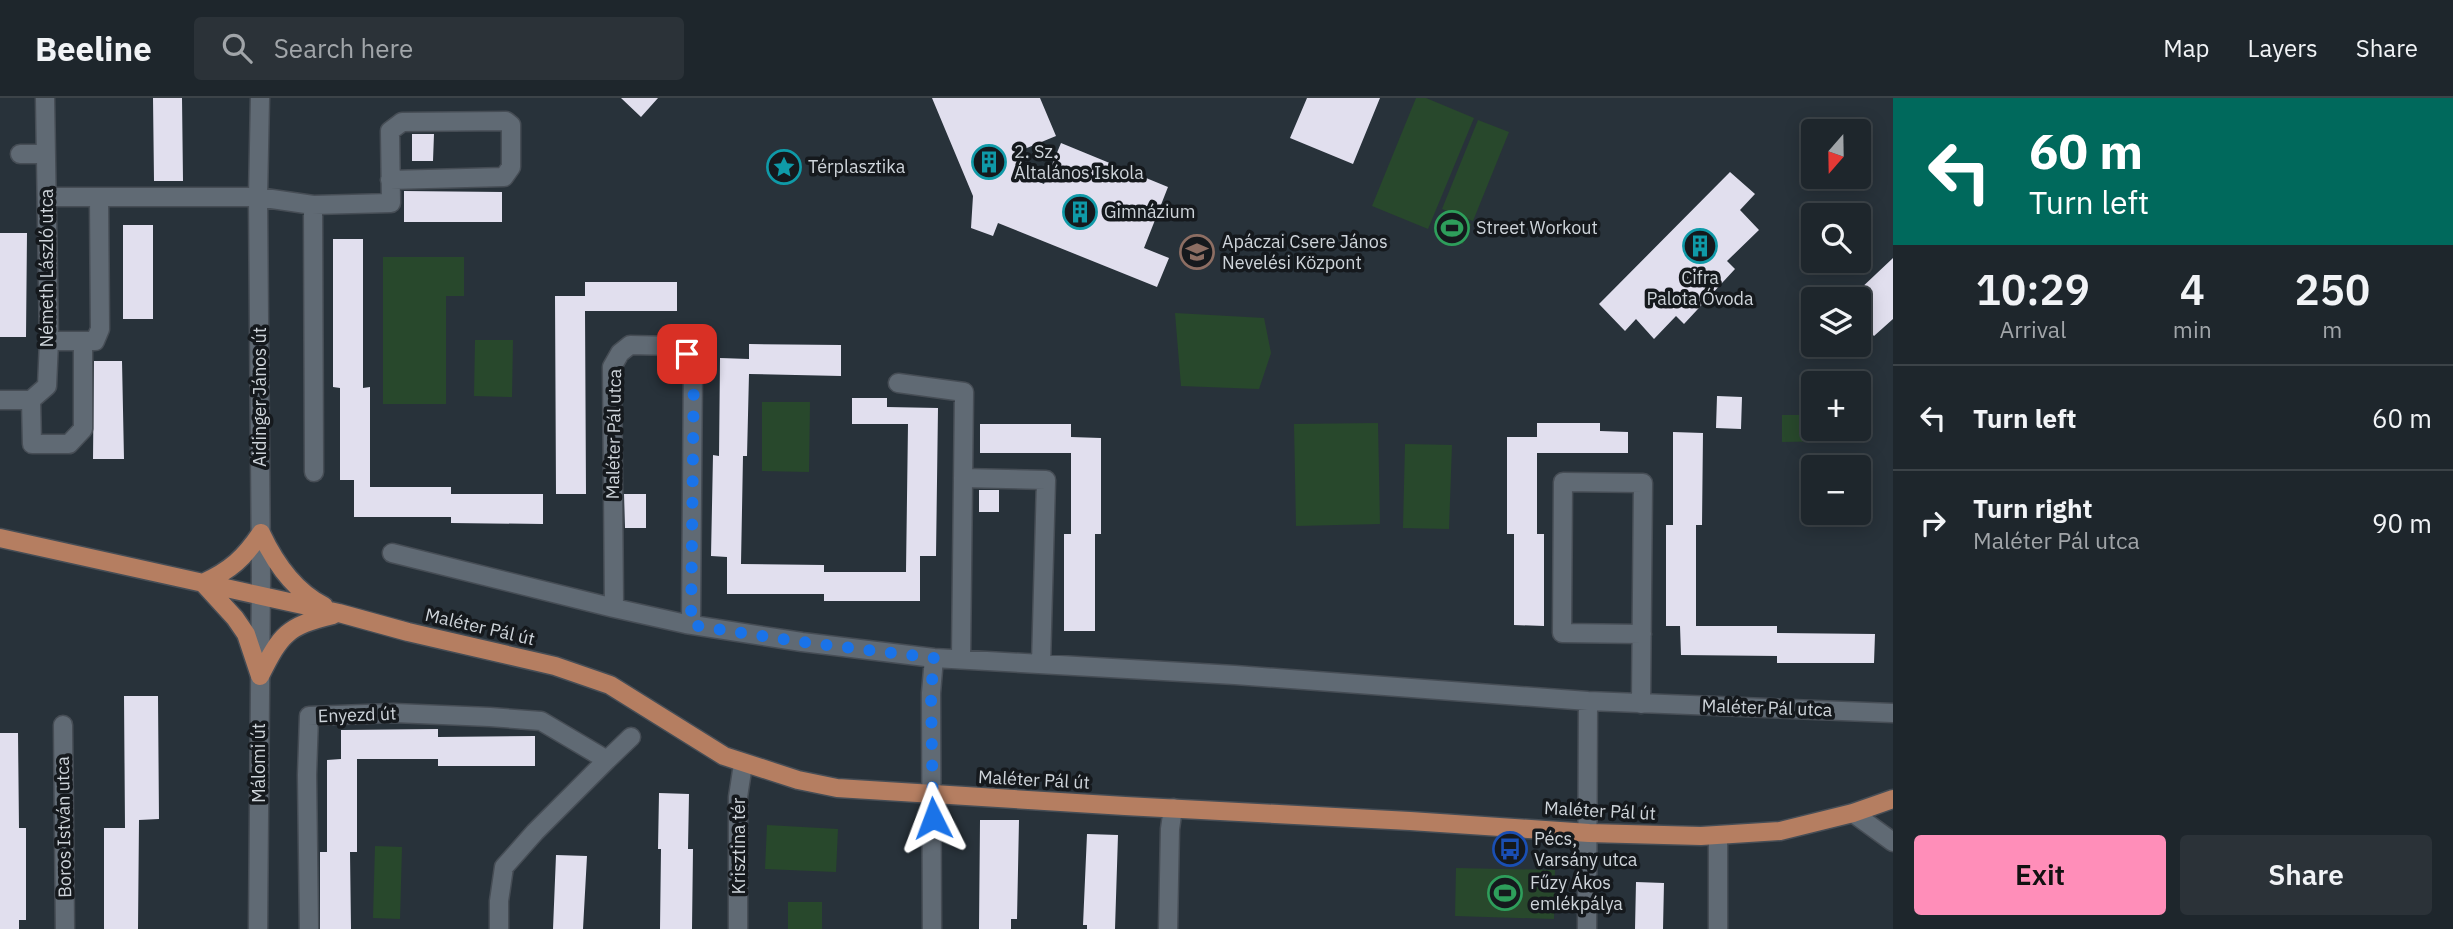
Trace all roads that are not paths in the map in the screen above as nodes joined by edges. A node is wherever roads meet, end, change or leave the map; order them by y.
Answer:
1 (46, 98) edge
2 (260, 98) edge
3 (20, 154) dead end
4 (46, 154) junction
5 (390, 180) junction
6 (47, 197) junction
7 (99, 197) junction
8 (258, 197) junction
9 (313, 205) junction
10 (49, 341) junction
11 (83, 341) junction
12 (898, 383) dead end
13 (0, 400) edge
14 (31, 400) junction
15 (314, 472) dead end
16 (962, 478) junction
17 (261, 533) junction
18 (0, 538) edge
19 (392, 553) dead end
20 (203, 583) junction
21 (261, 596) junction
22 (614, 608) junction
23 (339, 613) junction
24 (691, 625) junction
25 (1642, 634) junction
26 (934, 658) junction
27 (961, 659) junction
28 (1041, 664) junction
29 (260, 676) junction
30 (1588, 701) junction
31 (1641, 704) junction
32 (1893, 713) edge
33 (62, 725) dead end
34 (631, 737) dead end
35 (607, 760) junction
36 (743, 764) junction
37 (932, 796) junction
38 (1893, 799) edge
39 (1173, 808) junction
40 (1853, 813) junction
41 (1589, 833) junction
42 (1718, 836) junction
43 (1893, 842) edge
44 (65, 929) edge
45 (258, 929) edge
46 (309, 929) edge
47 (499, 929) edge
48 (738, 929) edge
49 (932, 929) edge
50 (1168, 929) edge
51 (1587, 929) edge
52 (1718, 929) edge

1 - 4 street, Németh László utca
2 - 8 street, Aidinger János út
3 - 4 street
4 - 6 street, Németh László utca
5 - 5 street
5 - 9 street
6 - 7 street
6 - 10 street, Németh László utca
7 - 8 street
7 - 11 street
8 - 9 street
8 - 17 street, Aidinger János út
9 - 15 street
10 - 11 street
10 - 14 street, Németh László utca
11 - 14 street
12 - 16 street
13 - 14 street
16 - 27 street
16 - 28 street
17 - 20 main road
17 - 21 street, Aidinger János út
17 - 23 main road
18 - 20 main road, Maléter Pál út
19 - 22 street, Maléter Pál utca
20 - 21 main road, Maléter Pál út
20 - 29 main road
21 - 23 main road, Maléter Pál út
21 - 29 street, Málomi út
22 - 24 street, Maléter Pál utca
22 - 24 street, Maléter Pál utca
23 - 29 main road
23 - 36 main road, Maléter Pál út
24 - 26 street, Maléter Pál utca
25 - 25 street
25 - 31 street
26 - 27 street, Maléter Pál utca
26 - 37 street
27 - 28 street, Maléter Pál utca
28 - 30 street, Maléter Pál utca
29 - 45 street, Málomi út
30 - 31 street, Maléter Pál utca
30 - 41 street
31 - 32 street, Maléter Pál utca
33 - 44 street, Boros István utca
34 - 35 street
35 - 46 street, Enyezd út
35 - 47 street
36 - 37 main road, Maléter Pál út
36 - 48 street, Krisztina tér
37 - 39 main road, Maléter Pál út
37 - 49 street
38 - 40 main road, Maléter Pál út
39 - 41 main road, Maléter Pál út
39 - 50 street
40 - 42 main road, Maléter Pál út
40 - 43 street
41 - 42 main road, Maléter Pál út
41 - 51 street
42 - 52 street

